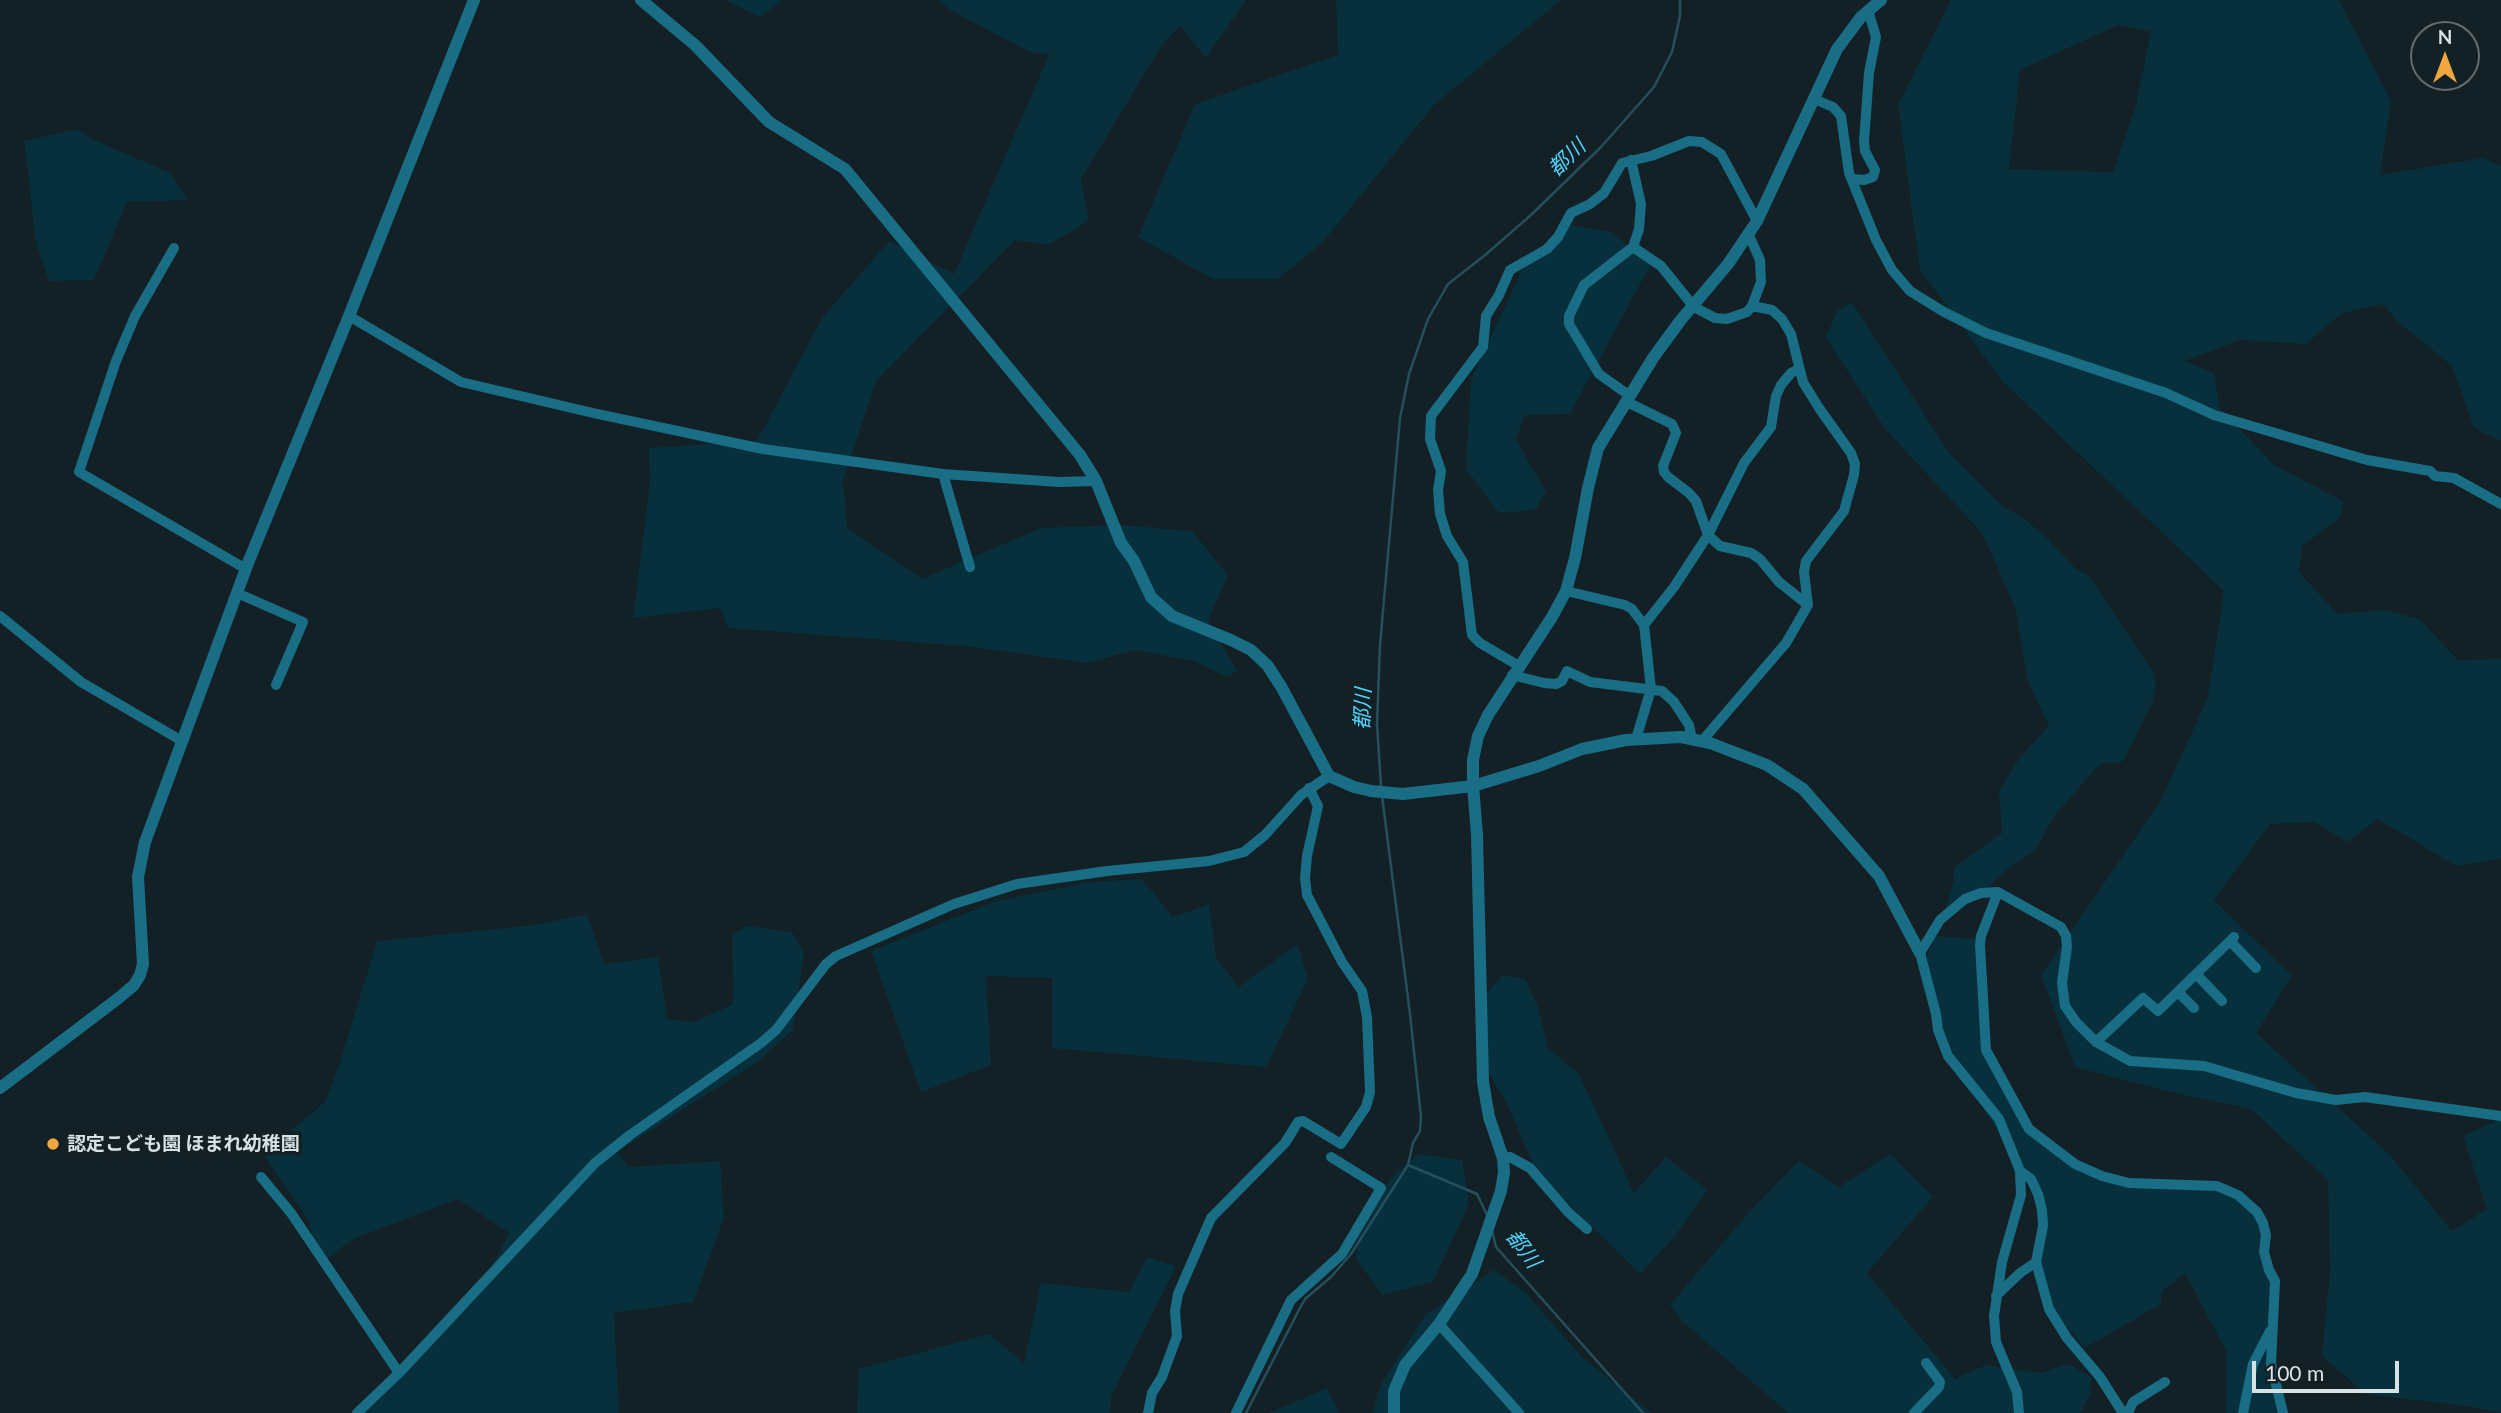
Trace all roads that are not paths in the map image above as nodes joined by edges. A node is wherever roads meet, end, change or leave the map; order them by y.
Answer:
1 (474, 0) edge
2 (641, 0) edge
3 (1881, 0) edge
4 (1868, 10) junction
5 (1814, 99) junction
6 (1631, 160) junction
7 (1852, 179) junction
8 (1757, 221) junction
9 (1748, 233) junction
10 (1633, 247) junction
11 (174, 248) dead end
12 (1752, 306) junction
13 (1694, 307) junction
14 (349, 316) junction
15 (1799, 369) junction
16 (1628, 399) junction
17 (943, 474) junction
18 (1096, 481) junction
19 (2501, 504) edge
20 (1708, 535) junction
21 (970, 567) dead end
22 (246, 569) junction
23 (1566, 591) junction
24 (237, 593) junction
25 (1808, 605) junction
26 (0, 616) edge
27 (1644, 625) junction
28 (1515, 671) junction
29 (276, 685) dead end
30 (1651, 689) junction
31 (1636, 739) junction
32 (1697, 740) junction
33 (182, 741) junction
34 (1329, 776) junction
35 (1473, 786) junction
36 (1309, 788) junction
37 (1998, 892) junction
38 (1920, 953) junction
39 (2256, 968) dead end
40 (2196, 974) junction
41 (2178, 992) junction
42 (2222, 1001) dead end
43 (2194, 1008) dead end
44 (2096, 1042) junction
45 (0, 1088) edge
46 (2501, 1116) edge
47 (1331, 1157) dead end
48 (1503, 1158) junction
49 (2021, 1171) junction
50 (261, 1177) dead end
51 (1587, 1229) dead end
52 (2036, 1262) junction
53 (1996, 1297) junction
54 (1439, 1324) junction
55 (2272, 1325) junction
56 (1926, 1363) dead end
57 (399, 1373) junction
58 (2165, 1382) dead end
59 (356, 1413) edge
60 (1148, 1413) edge
61 (1236, 1413) edge
62 (1394, 1413) edge
63 (1519, 1413) edge
64 (1914, 1413) edge
65 (2019, 1413) edge
66 (2126, 1413) edge
67 (2243, 1413) edge
68 (2283, 1413) edge

1 - 14 street
2 - 18 street
3 - 4 street
4 - 5 street
4 - 7 street
5 - 7 street
5 - 8 street
6 - 8 street
6 - 10 street
6 - 28 street
7 - 19 street
8 - 9 street
9 - 12 street
9 - 13 street
10 - 13 street
10 - 16 street
11 - 22 street
12 - 13 street
12 - 15 street
13 - 16 street
14 - 17 street
14 - 22 street
15 - 20 street
15 - 25 street
16 - 20 street
16 - 23 street
17 - 18 street
17 - 21 street
18 - 34 street
20 - 25 street
20 - 27 street
22 - 24 street
23 - 27 street
23 - 28 street
24 - 29 street
24 - 33 street
25 - 32 street
26 - 33 street
27 - 30 street
28 - 30 street
28 - 35 street
30 - 31 street
30 - 32 street
31 - 32 street
31 - 35 street
32 - 38 street
33 - 45 street
34 - 35 street
34 - 36 street
35 - 48 street
36 - 57 street
36 - 60 street
37 - 38 street
37 - 44 street
37 - 55 street
38 - 49 street
39 - 40 street
40 - 41 street
40 - 42 street
41 - 43 street
41 - 44 street
44 - 46 street
47 - 61 street
48 - 51 street
48 - 54 street
49 - 52 street
49 - 53 street
50 - 57 street
52 - 53 street
52 - 66 street
53 - 65 street
54 - 62 street
54 - 63 street
55 - 67 street
55 - 68 street
56 - 64 street
57 - 59 street
58 - 66 street

